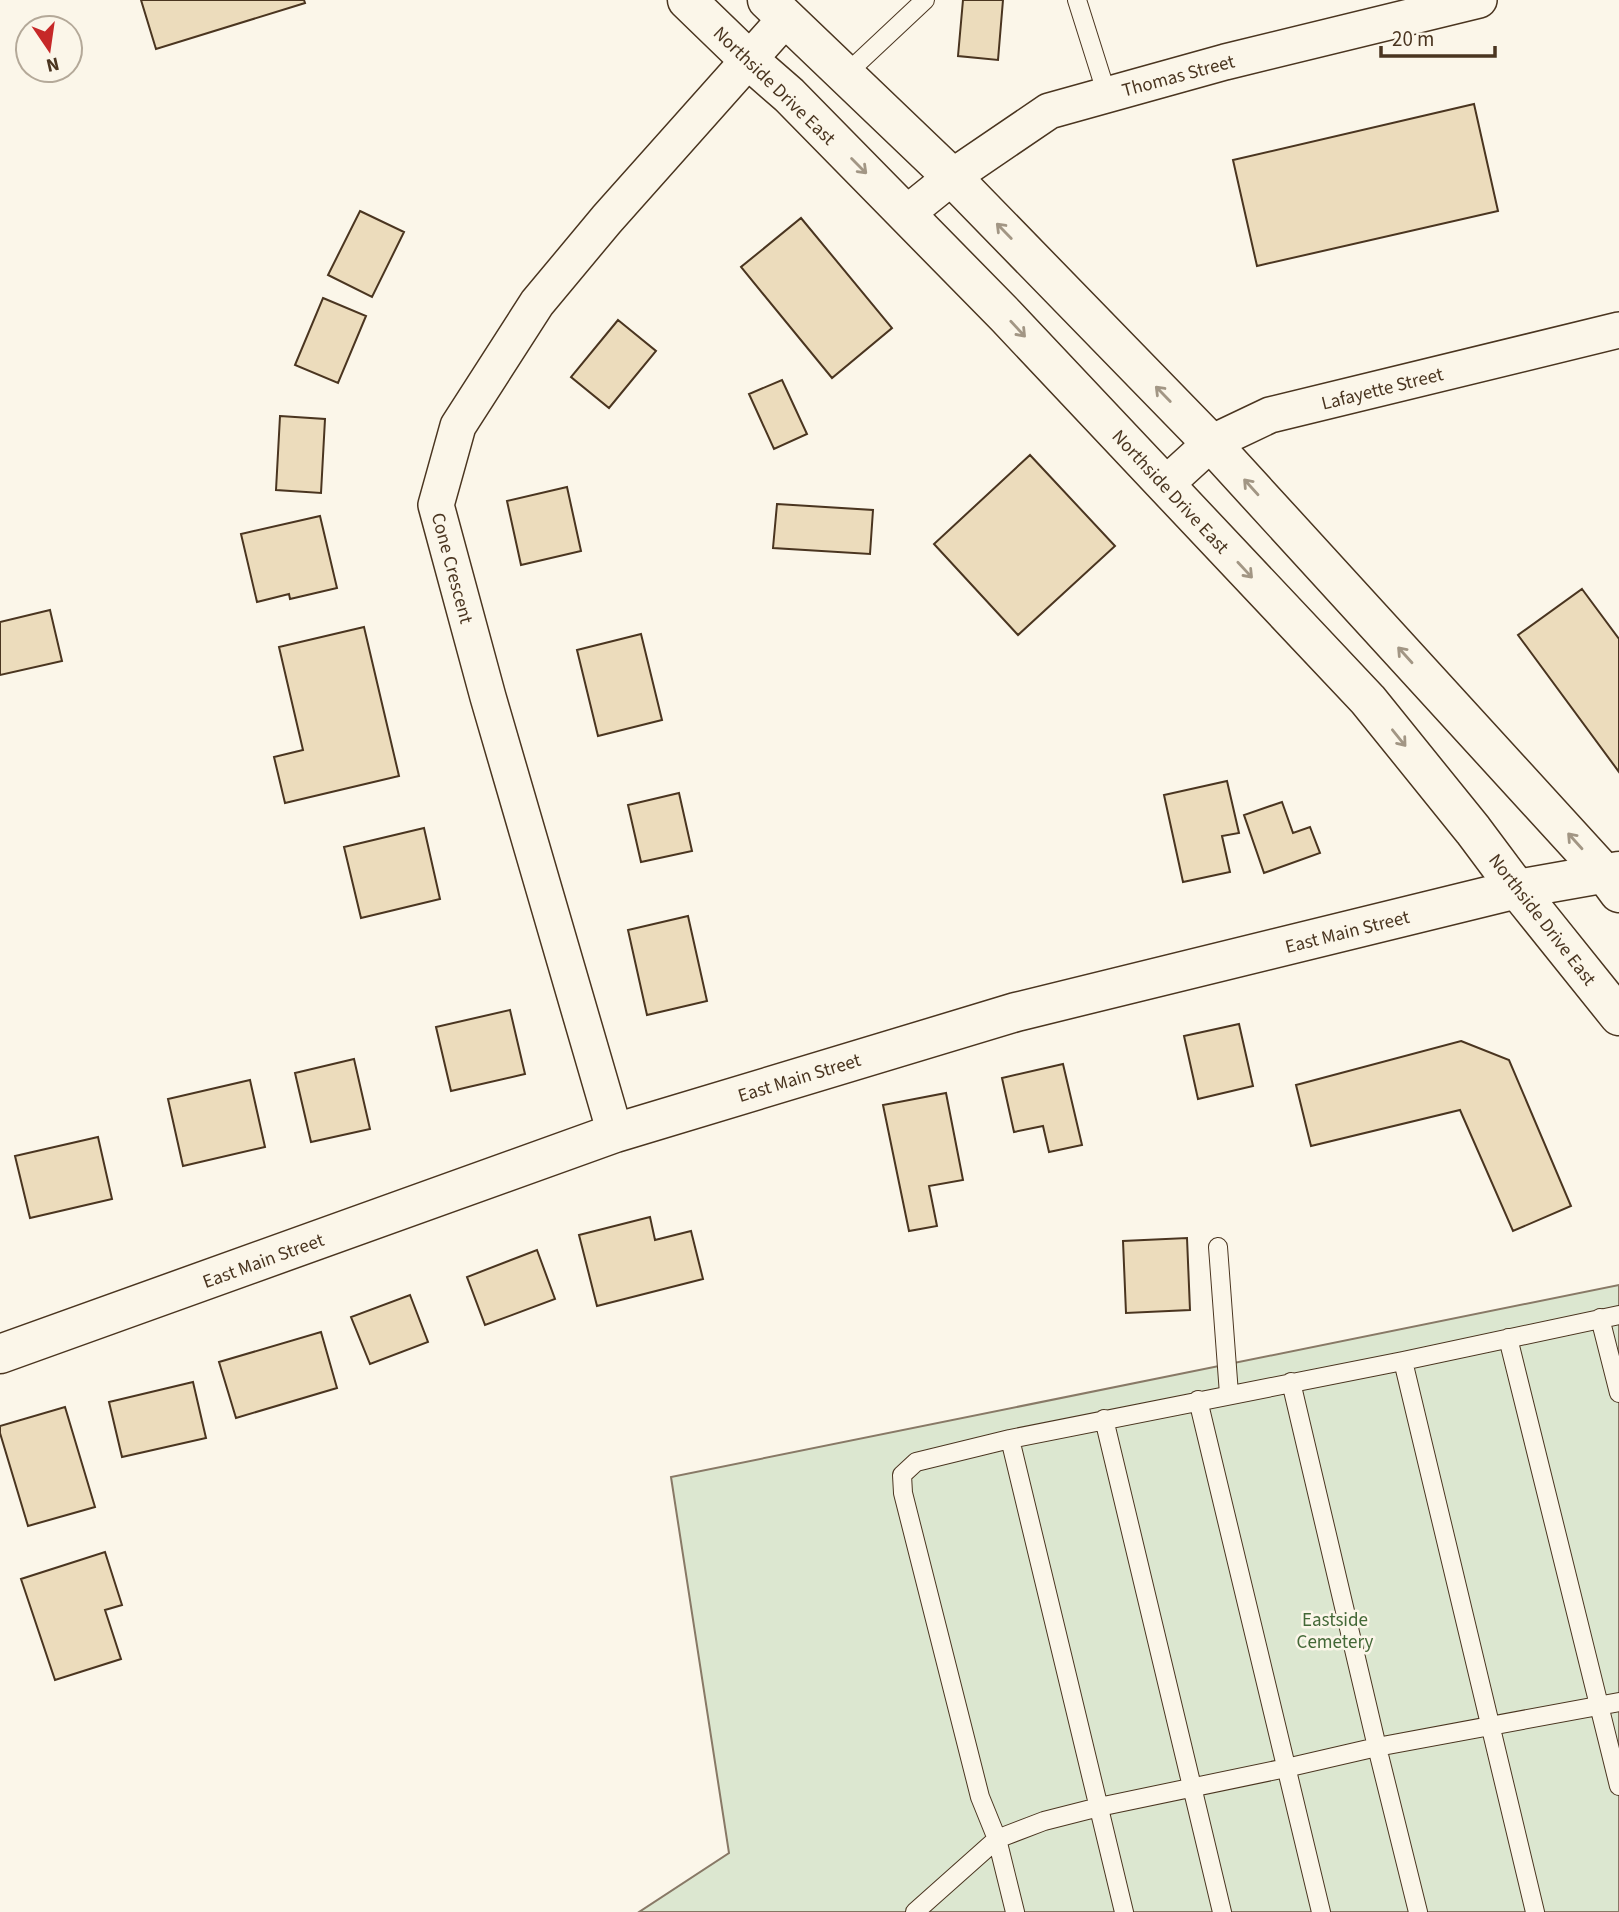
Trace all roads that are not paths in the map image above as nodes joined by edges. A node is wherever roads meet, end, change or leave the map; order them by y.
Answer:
1 (687, 0) edge
2 (925, 0) edge
3 (1077, 0) edge
4 (1479, 0) edge
5 (777, 9) edge
6 (750, 61) junction
7 (845, 75) junction
8 (1107, 95) junction
9 (951, 177) junction
10 (906, 214) junction
11 (1619, 330) edge
12 (1210, 443) junction
13 (1165, 485) junction
14 (1614, 879) edge
15 (1517, 889) junction
16 (1619, 1016) edge
17 (615, 1133) junction
18 (1218, 1247) dead end
19 (1619, 1314) edge
20 (1600, 1318) junction
21 (1508, 1338) junction
22 (0, 1354) edge
23 (1403, 1361) junction
24 (1291, 1382) junction
25 (1619, 1393) edge
26 (1229, 1395) junction
27 (1198, 1400) junction
28 (1104, 1419) junction
29 (1010, 1438) junction
30 (1619, 1702) edge
31 (1599, 1706) junction
32 (1491, 1726) junction
33 (1377, 1747) junction
34 (1286, 1768) junction
35 (1619, 1786) edge
36 (1191, 1787) junction
37 (1099, 1807) junction
38 (997, 1839) junction
39 (919, 1911) edge
40 (1015, 1912) edge
41 (1124, 1912) edge
42 (1222, 1912) edge
43 (1321, 1912) edge
44 (1418, 1912) edge
45 (1535, 1912) edge

1 - 6 main road, Northside Drive East
2 - 7 lane
3 - 8 lane
4 - 8 street, Thomas Street
5 - 6 street, Cone Crescent
5 - 7 main road
6 -> 10 main road, Northside Drive East
6 - 17 street, Cone Crescent
7 - 9 main road
8 - 9 street, Thomas Street
9 - 10 street, Thomas Street
12 -> 9 main road
10 -> 13 main road, Northside Drive East
11 - 12 street, Lafayette Street
12 - 13 street, Lafayette Street
14 -> 12 main road
13 -> 15 main road, Northside Drive East
14 - 15 main road, East Main Street
15 - 16 main road, Northside Drive East
15 - 17 main road, East Main Street
17 - 22 main road, East Main Street
18 - 26 lane
19 - 20 lane
20 - 21 lane
20 - 25 lane
21 - 23 lane
21 - 31 lane
23 - 24 lane
23 - 32 lane
24 - 26 lane
24 - 33 lane
26 - 27 lane
27 - 28 lane
27 - 34 lane
28 - 29 lane
28 - 36 lane
29 - 37 lane
29 - 38 lane
30 - 31 lane
31 - 32 lane
31 - 35 lane
32 - 33 lane
32 - 45 lane
33 - 34 lane
33 - 44 lane
34 - 36 lane
34 - 43 lane
36 - 37 lane
36 - 42 lane
37 - 38 lane
37 - 41 lane
38 - 39 lane
38 - 40 lane

